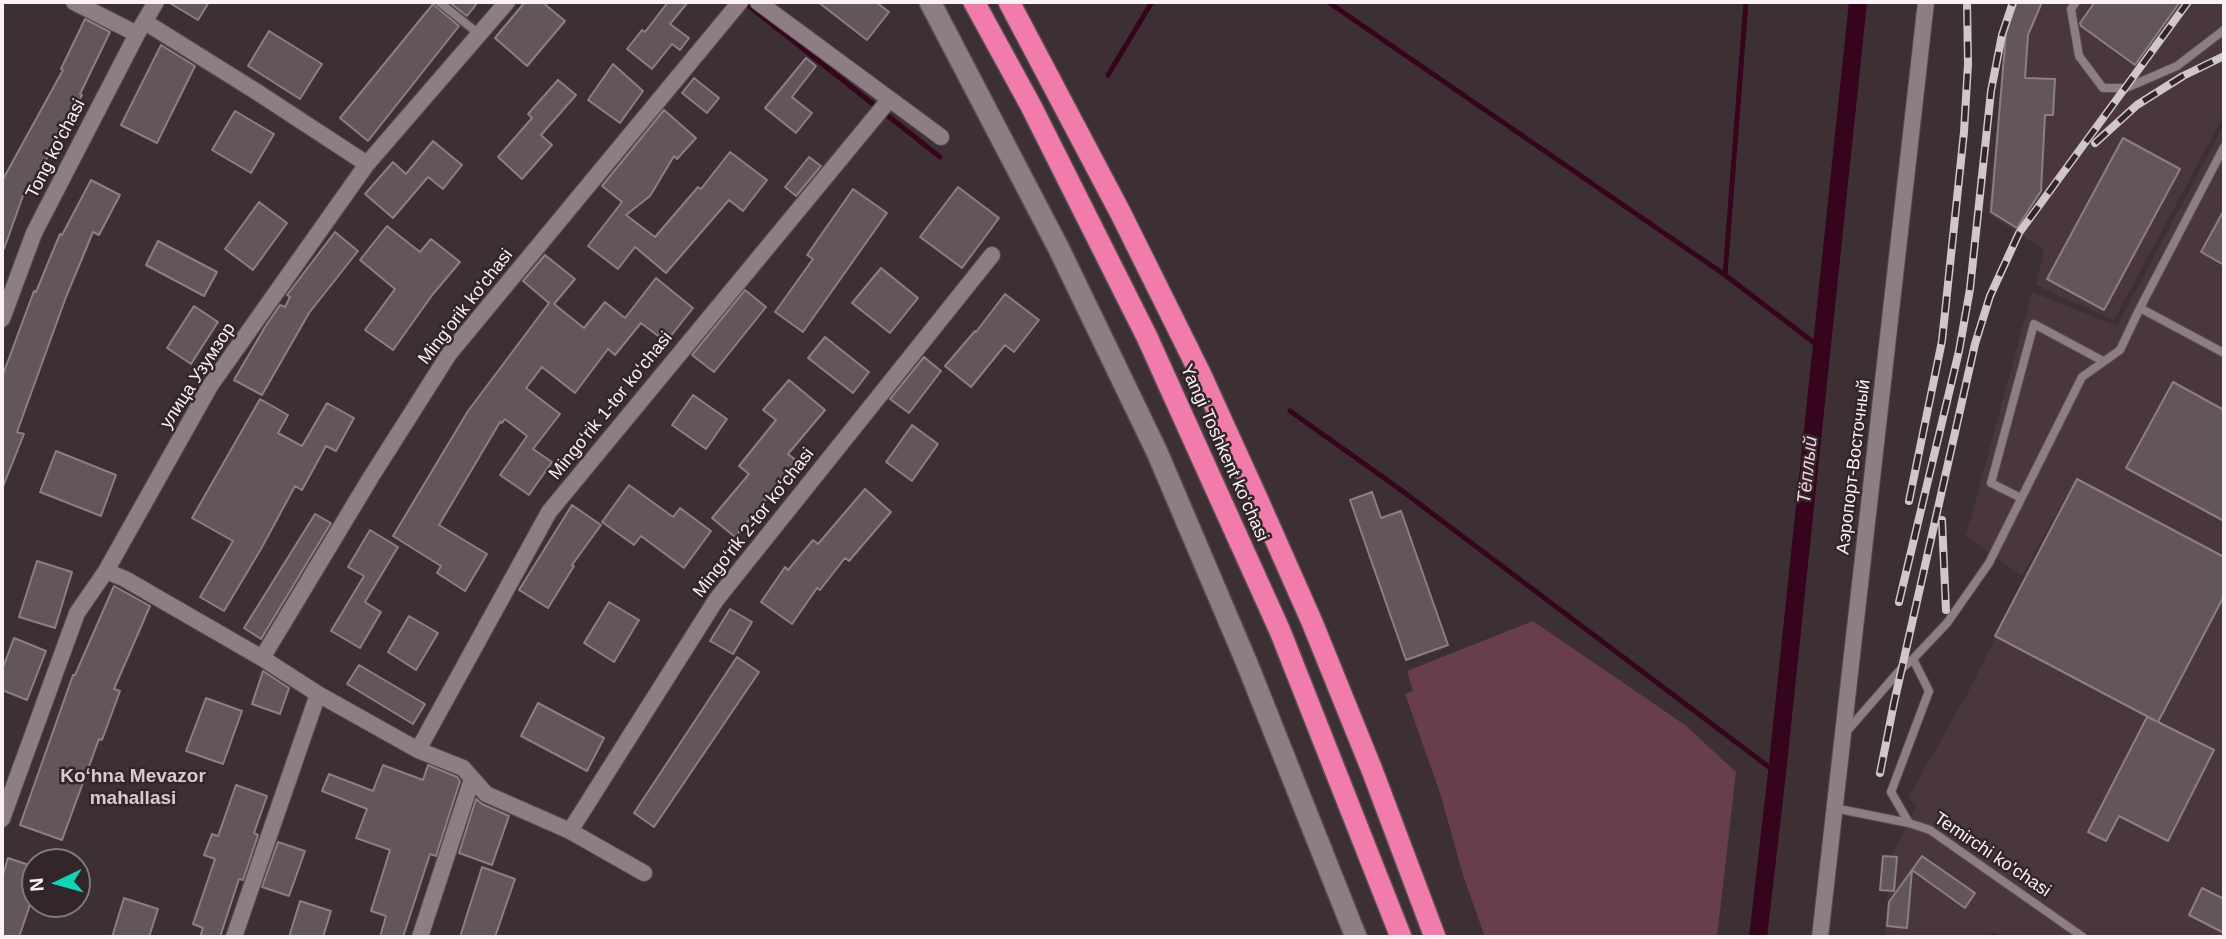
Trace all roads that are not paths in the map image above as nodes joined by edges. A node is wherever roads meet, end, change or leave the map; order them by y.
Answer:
1 (74, 2) edge
2 (156, 2) edge
3 (439, 2) edge
4 (507, 2) edge
5 (758, 2) edge
6 (930, 2) edge
7 (974, 2) edge
8 (1009, 2) edge
9 (1926, 2) edge
10 (2076, 2) edge
11 (739, 4) edge
12 (141, 28) junction
13 (2224, 30) edge
14 (479, 34) junction
15 (888, 100) junction
16 (941, 137) dead end
17 (2224, 147) edge
18 (368, 164) junction
19 (992, 255) dead end
20 (2140, 307) junction
21 (2, 319) edge
22 (2224, 353) edge
23 (2103, 361) junction
24 (2021, 498) junction
25 (106, 570) junction
26 (262, 658) junction
27 (1913, 659) junction
28 (318, 694) junction
29 (1842, 736) junction
30 (418, 750) junction
31 (472, 779) junction
32 (1834, 808) junction
33 (2, 819) edge
34 (1909, 823) junction
35 (570, 831) junction
36 (644, 873) dead end
37 (234, 937) edge
38 (420, 937) edge
39 (1356, 937) edge
40 (1401, 937) edge
41 (1436, 937) edge
42 (1820, 937) edge
43 (2083, 937) edge

1 - 12 street
2 - 12 street, Tong ko'chasi
3 - 14 lane
4 - 14 street, улица Узумзор
5 - 15 street
6 - 39 main road
7 - 40 highway, Yangi Toshkent ko‘chasi
8 - 41 highway, Yangi Toshkent ko‘chasi
9 - 29 street, Аэропорт-Восточный
10 - 13 lane
11 - 26 street, Ming'orik ko'chasi
12 - 18 street
12 - 21 street, Tong ko'chasi
14 - 18 street, улица Узумзор
15 - 16 street
15 - 30 street, Mingo‘rik 1-tor ko‘chasi
17 - 20 lane
18 - 25 street, улица Узумзор
19 - 35 street, Mingo‘rik 2-tor ko‘chasi
20 - 22 lane
20 - 23 lane
23 - 24 lane
23 - 24 lane
24 - 27 lane
25 - 26 street
25 - 33 street, улица Узумзор
26 - 28 street
27 - 29 lane
27 - 34 lane
28 - 30 street
28 - 37 street
29 - 32 street, Аэропорт-Восточный
30 - 31 street
31 - 35 street
31 - 38 street
32 - 34 lane, Temirchi ko'chasi
32 - 42 street, Аэропорт-Восточный
34 - 43 lane, Temirchi ko'chasi
35 - 36 street

